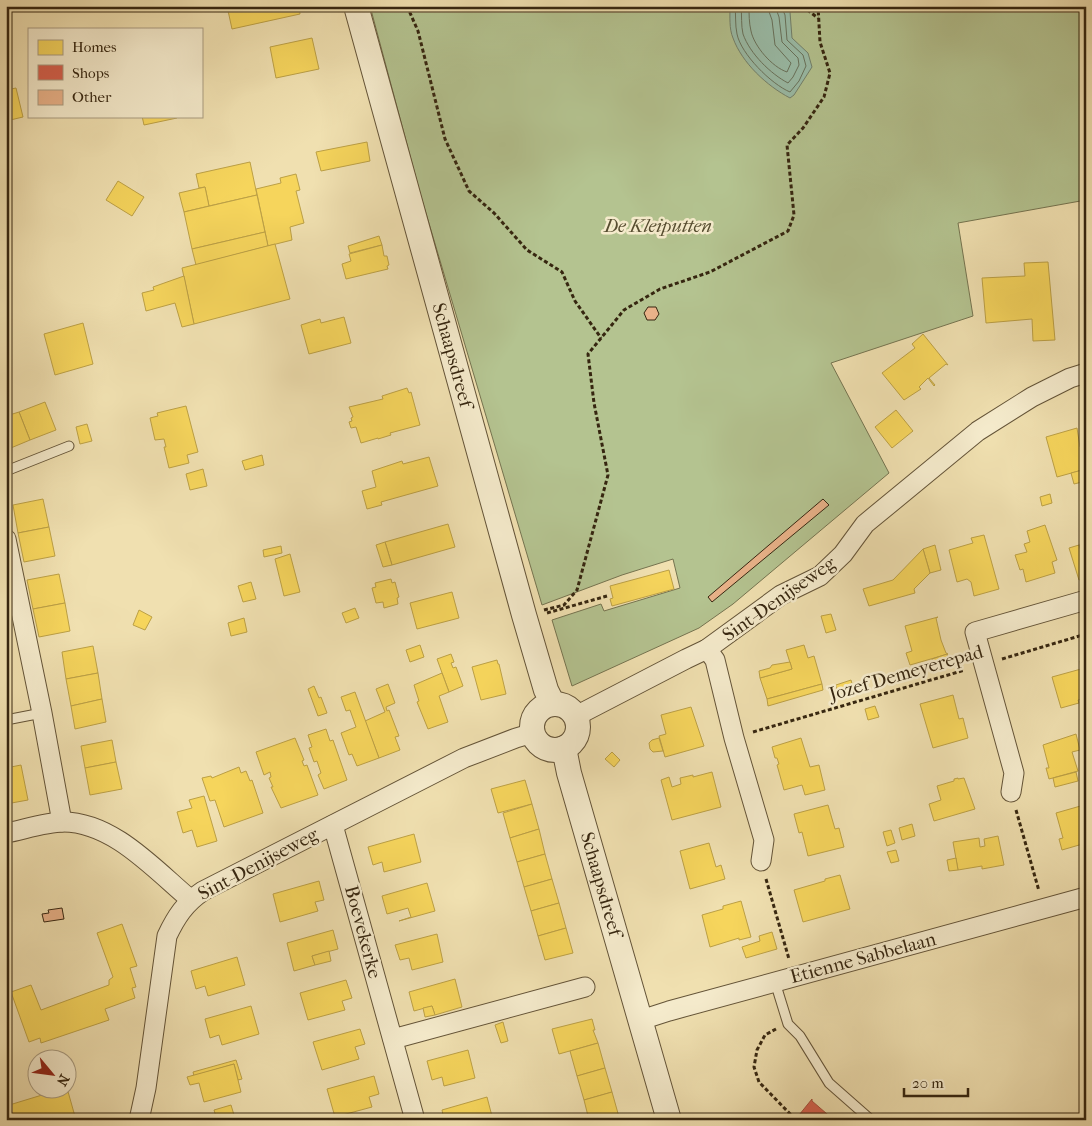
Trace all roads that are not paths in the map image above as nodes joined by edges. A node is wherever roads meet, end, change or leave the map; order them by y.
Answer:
1 (356, 6) edge
2 (1086, 373) edge
3 (69, 446) dead end
4 (6, 471) edge
5 (6, 539) edge
6 (1086, 600) edge
7 (13, 604) edge
8 (707, 649) junction
9 (553, 704) junction
10 (42, 713) junction
11 (576, 716) junction
12 (6, 720) edge
13 (534, 734) junction
14 (564, 748) junction
15 (1011, 792) road end
16 (62, 822) junction
17 (334, 825) junction
18 (6, 833) edge
19 (761, 861) road end
20 (1086, 897) edge
21 (191, 900) junction
22 (775, 982) junction
23 (585, 987) dead end
24 (641, 1020) junction
25 (393, 1039) junction
26 (139, 1120) edge
27 (415, 1120) edge
28 (668, 1120) edge
29 (872, 1120) edge

1 - 9 street, Schaapsdreef
2 - 8 street, Sint-Denijseweg
3 - 4 lane
5 - 7 street
6 - 15 street
7 - 10 street
8 - 11 street, Sint-Denijseweg
8 - 19 street
9 - 11 street
9 - 13 street
10 - 12 lane
10 - 16 street
11 - 14 street
13 - 14 street
13 - 17 street, Sint-Denijseweg
14 - 24 street, Schaapsdreef
16 - 18 street
16 - 21 street
17 - 21 street, Sint-Denijseweg
17 - 25 street, Boevekerke
20 - 22 street, Etienne Sabbelaan
21 - 26 street, Sint-Denijseweg
22 - 24 street, Etienne Sabbelaan
22 - 29 lane
23 - 25 street
24 - 28 street, Schaapsdreef
25 - 27 street, Boevekerke

